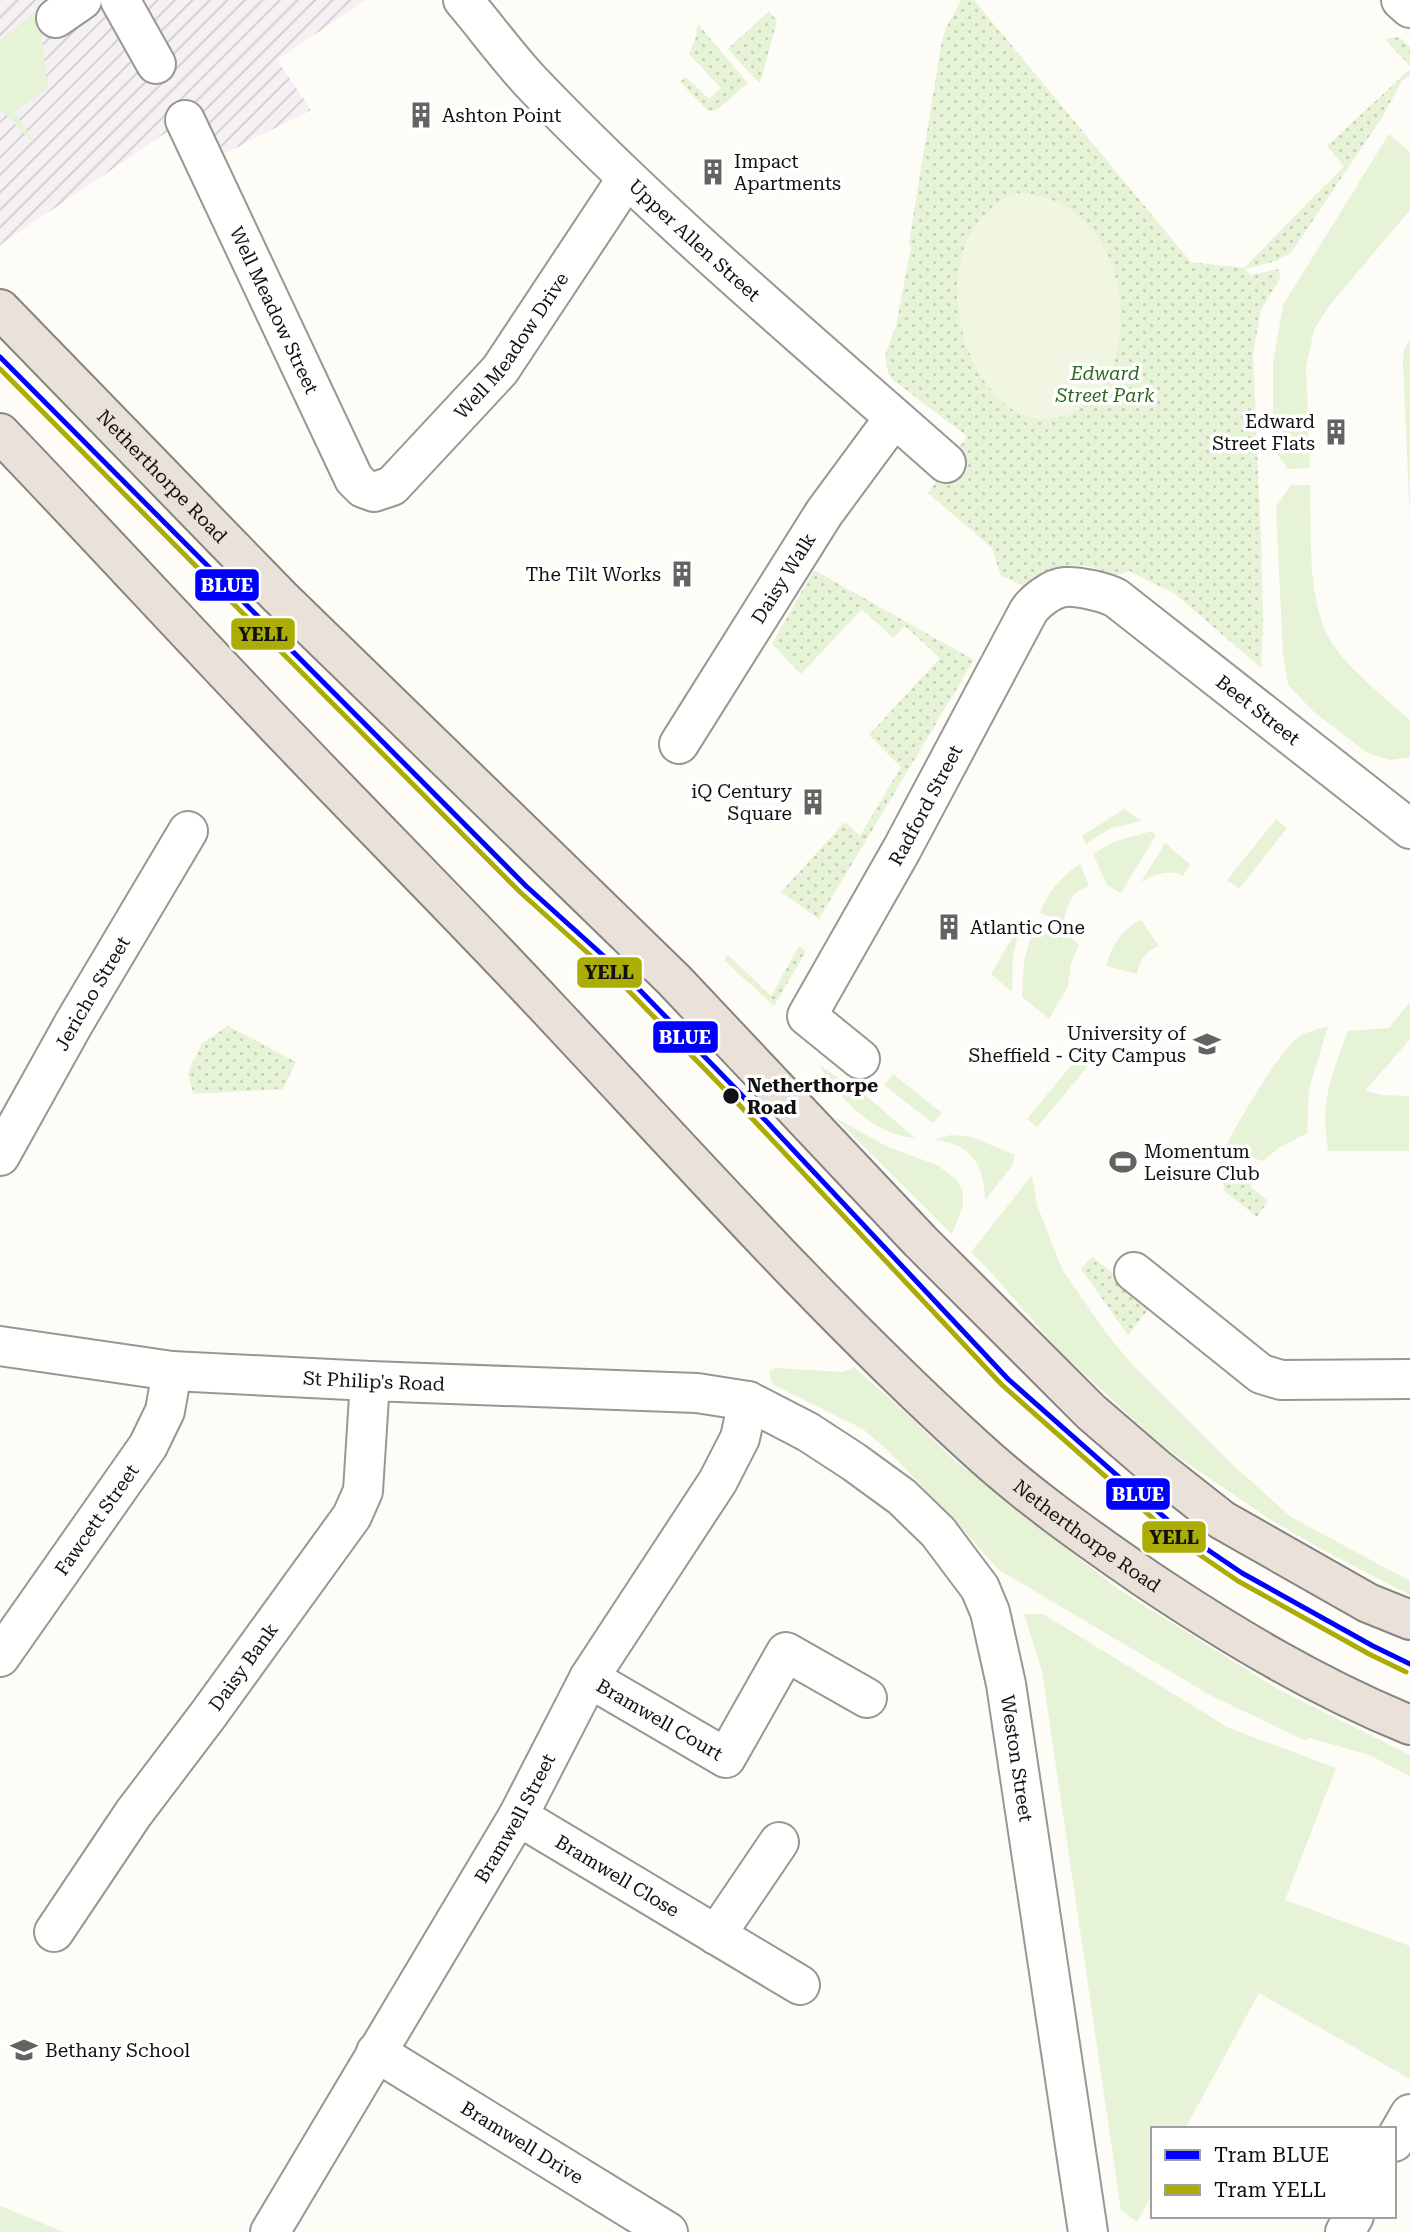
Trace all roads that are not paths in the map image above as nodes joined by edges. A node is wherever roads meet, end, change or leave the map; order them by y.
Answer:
1 (120, 0) edge
2 (463, 0) edge
3 (1401, 0) edge
4 (1410, 8) edge
5 (156, 64) dead end
6 (186, 120) dead end
7 (627, 178) junction
8 (0, 309) edge
9 (894, 418) junction
10 (0, 433) edge
11 (946, 463) dead end
12 (374, 492) joint
13 (1108, 594) joint
14 (679, 744) dead end
15 (1410, 829) edge
16 (188, 831) dead end
17 (860, 1059) dead end
18 (0, 1156) edge
19 (1134, 1272) dead end
20 (0, 1346) edge
21 (172, 1371) junction
22 (1410, 1379) edge
23 (370, 1381) junction
24 (748, 1401) junction
25 (1410, 1620) edge
26 (0, 1657) edge
27 (589, 1678) junction
28 (867, 1698) dead end
29 (1410, 1725) edge
30 (518, 1815) junction
31 (779, 1842) dead end
32 (54, 1932) dead end
33 (716, 1935) junction
34 (800, 1985) dead end
35 (376, 2052) junction
36 (1410, 2114) edge
37 (1396, 2138) edge
38 (270, 2232) edge
39 (668, 2232) edge
40 (1088, 2232) edge

1 - 5 street
2 - 7 street, Upper Allen Street
3 - 4 street
6 - 12 street, Well Meadow Street
7 - 9 street, Upper Allen Street
7 - 12 street, Well Meadow Drive
8 - 25 highway, Netherthorpe Road
9 - 11 street, Upper Allen Street
9 - 14 street, Daisy Walk
10 - 29 highway, Netherthorpe Road
13 - 15 street, Beet Street
13 - 17 street, Radford Street
16 - 18 street, Jericho Street
19 - 22 street
20 - 21 street, St Philip's Road
21 - 23 street, St Philip's Road
21 - 26 street, Fawcett Street
23 - 24 street, St Philip's Road
23 - 32 street, Daisy Bank
24 - 27 street, Bramwell Street
24 - 40 street, Weston Street
27 - 28 street, Bramwell Court
27 - 30 street, Bramwell Street
30 - 33 street, Bramwell Close
30 - 35 street, Bramwell Street
31 - 33 street
33 - 34 street, Bramwell Close
35 - 38 street, Bramwell Street
35 - 39 street, Bramwell Drive
36 - 37 street

